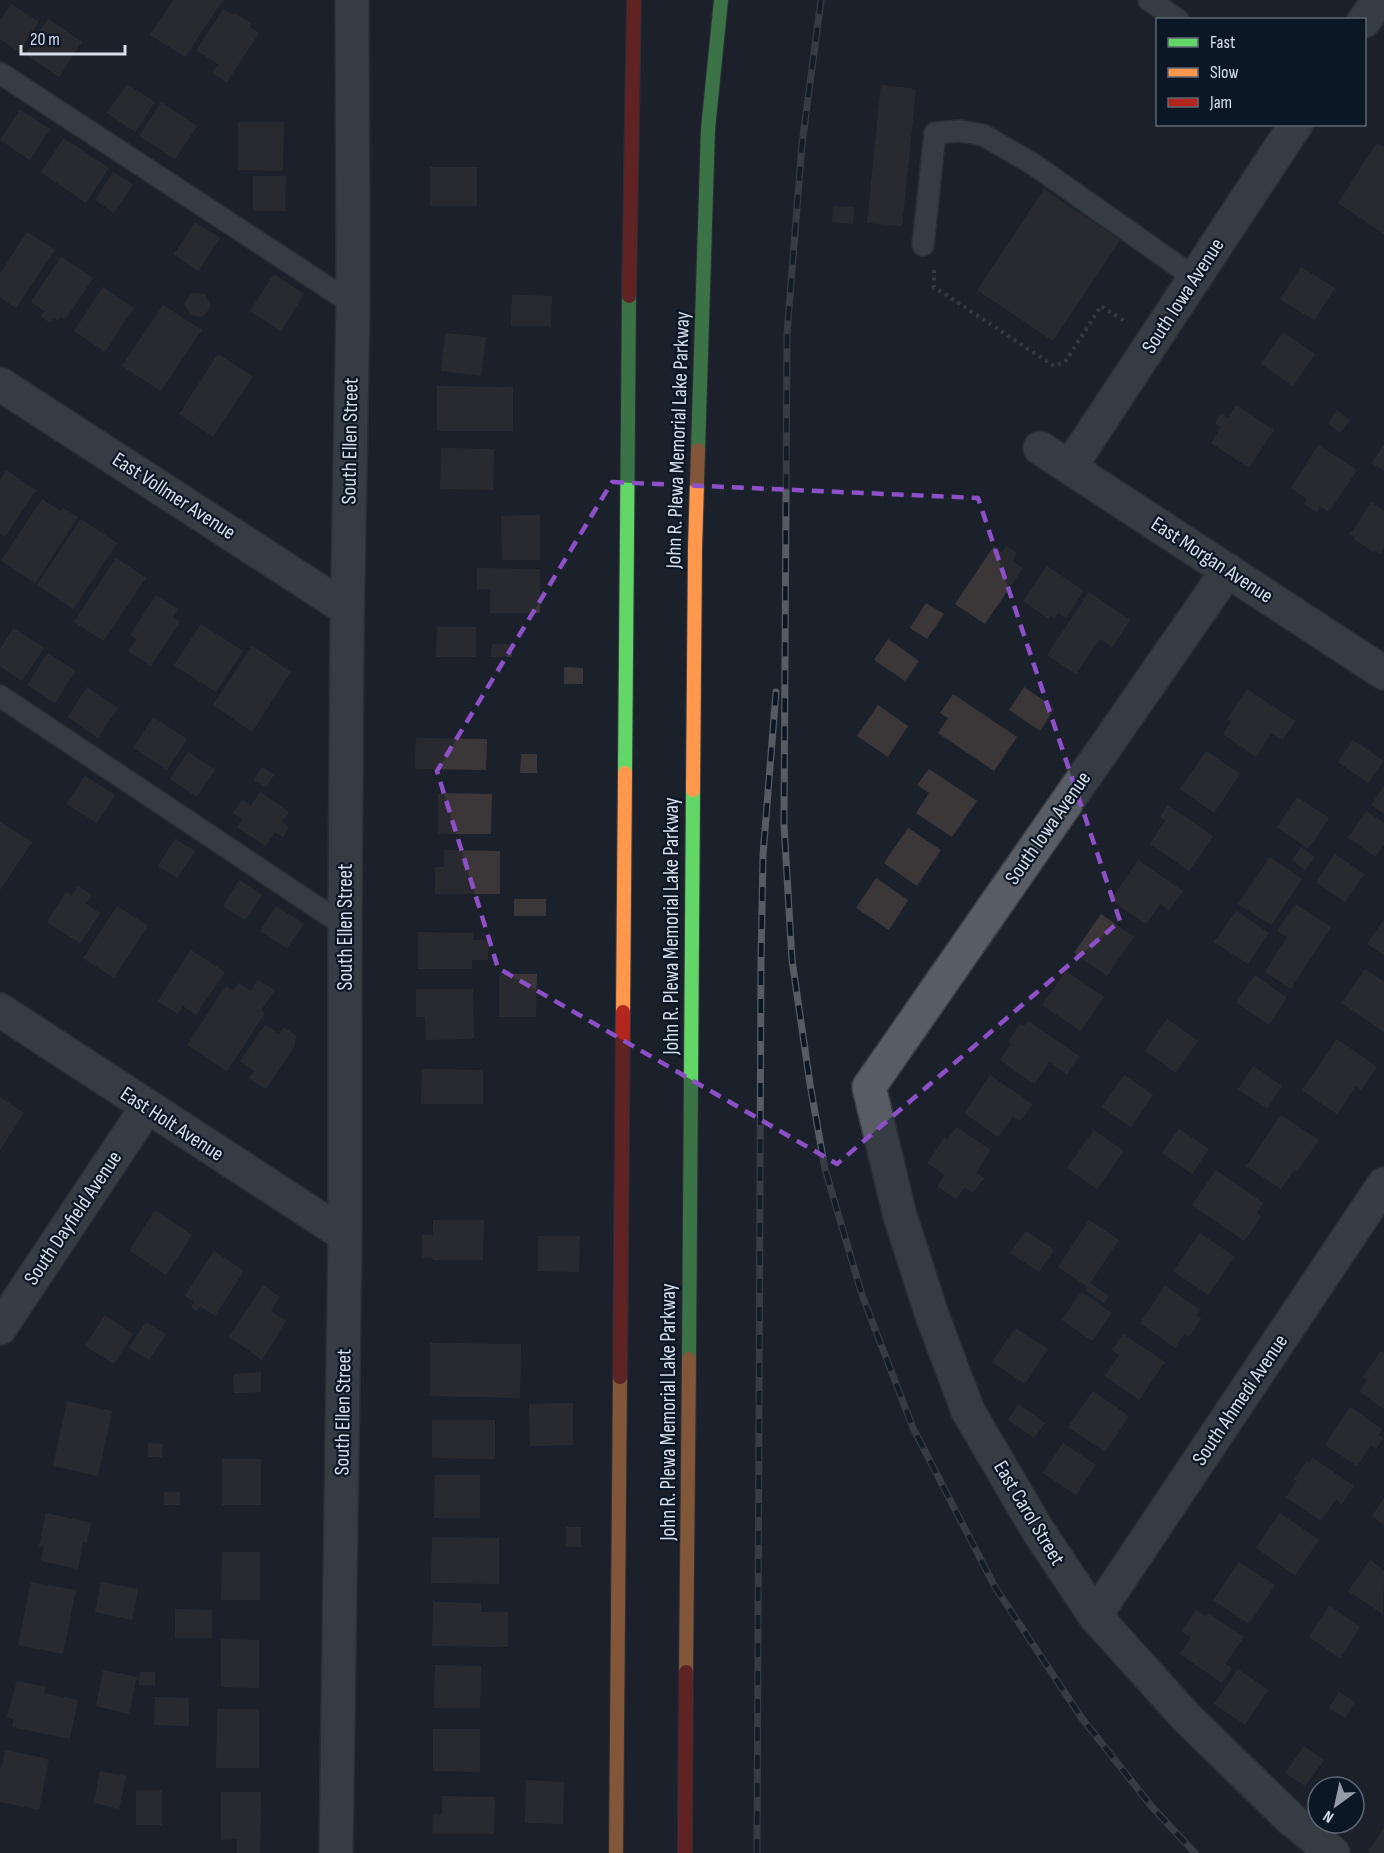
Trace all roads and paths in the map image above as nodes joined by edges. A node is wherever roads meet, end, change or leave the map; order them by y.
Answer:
1 (352, 0) edge
2 (634, 0) edge
3 (721, 0) edge
4 (1149, 0) edge
5 (1379, 0) edge
6 (1175, 18) edge
7 (1366, 21) edge
8 (1366, 24) edge
9 (1384, 38) edge
10 (0, 73) edge
11 (1295, 126) edge
12 (923, 245) joint
13 (1195, 278) junction
14 (353, 304) junction
15 (1154, 341) junction
16 (0, 384) edge
17 (1040, 448) dead end
18 (1070, 467) junction
19 (1228, 570) junction
20 (348, 609) junction
21 (1384, 673) edge
22 (0, 696) edge
23 (345, 926) junction
24 (0, 1011) edge
25 (869, 1087) joint
26 (147, 1107) junction
27 (1384, 1184) edge
28 (345, 1235) junction
29 (0, 1328) edge
30 (1095, 1616) junction
31 (336, 1853) edge
32 (616, 1853) edge
33 (685, 1853) edge
34 (1333, 1853) edge

1 - 14 street, South Ellen Street
2 - 32 main road
3 - 33 main road, John R. Plewa Memorial Lake Parkway
4 - 6 lane
5 - 7 street
8 - 9 street
10 - 14 lane
11 - 13 street, South Iowa Avenue
12 - 13 lane
12 - 15 path
13 - 15 street, South Iowa Avenue
14 - 20 street, South Ellen Street
15 - 18 street, South Iowa Avenue
16 - 20 street, East Vollmer Avenue
17 - 18 street, East Morgan Avenue
18 - 19 street, East Morgan Avenue
19 - 21 street, East Morgan Avenue
19 - 25 street, South Iowa Avenue
20 - 23 street, South Ellen Street
22 - 23 lane
23 - 28 street, South Ellen Street
24 - 26 street, East Holt Avenue
25 - 30 street, East Carol Street
26 - 28 street, East Holt Avenue
26 - 29 street, South Dayfield Avenue
27 - 30 street, South Ahmedi Avenue
28 - 31 street, South Ellen Street
30 - 34 street, East Carol Street

